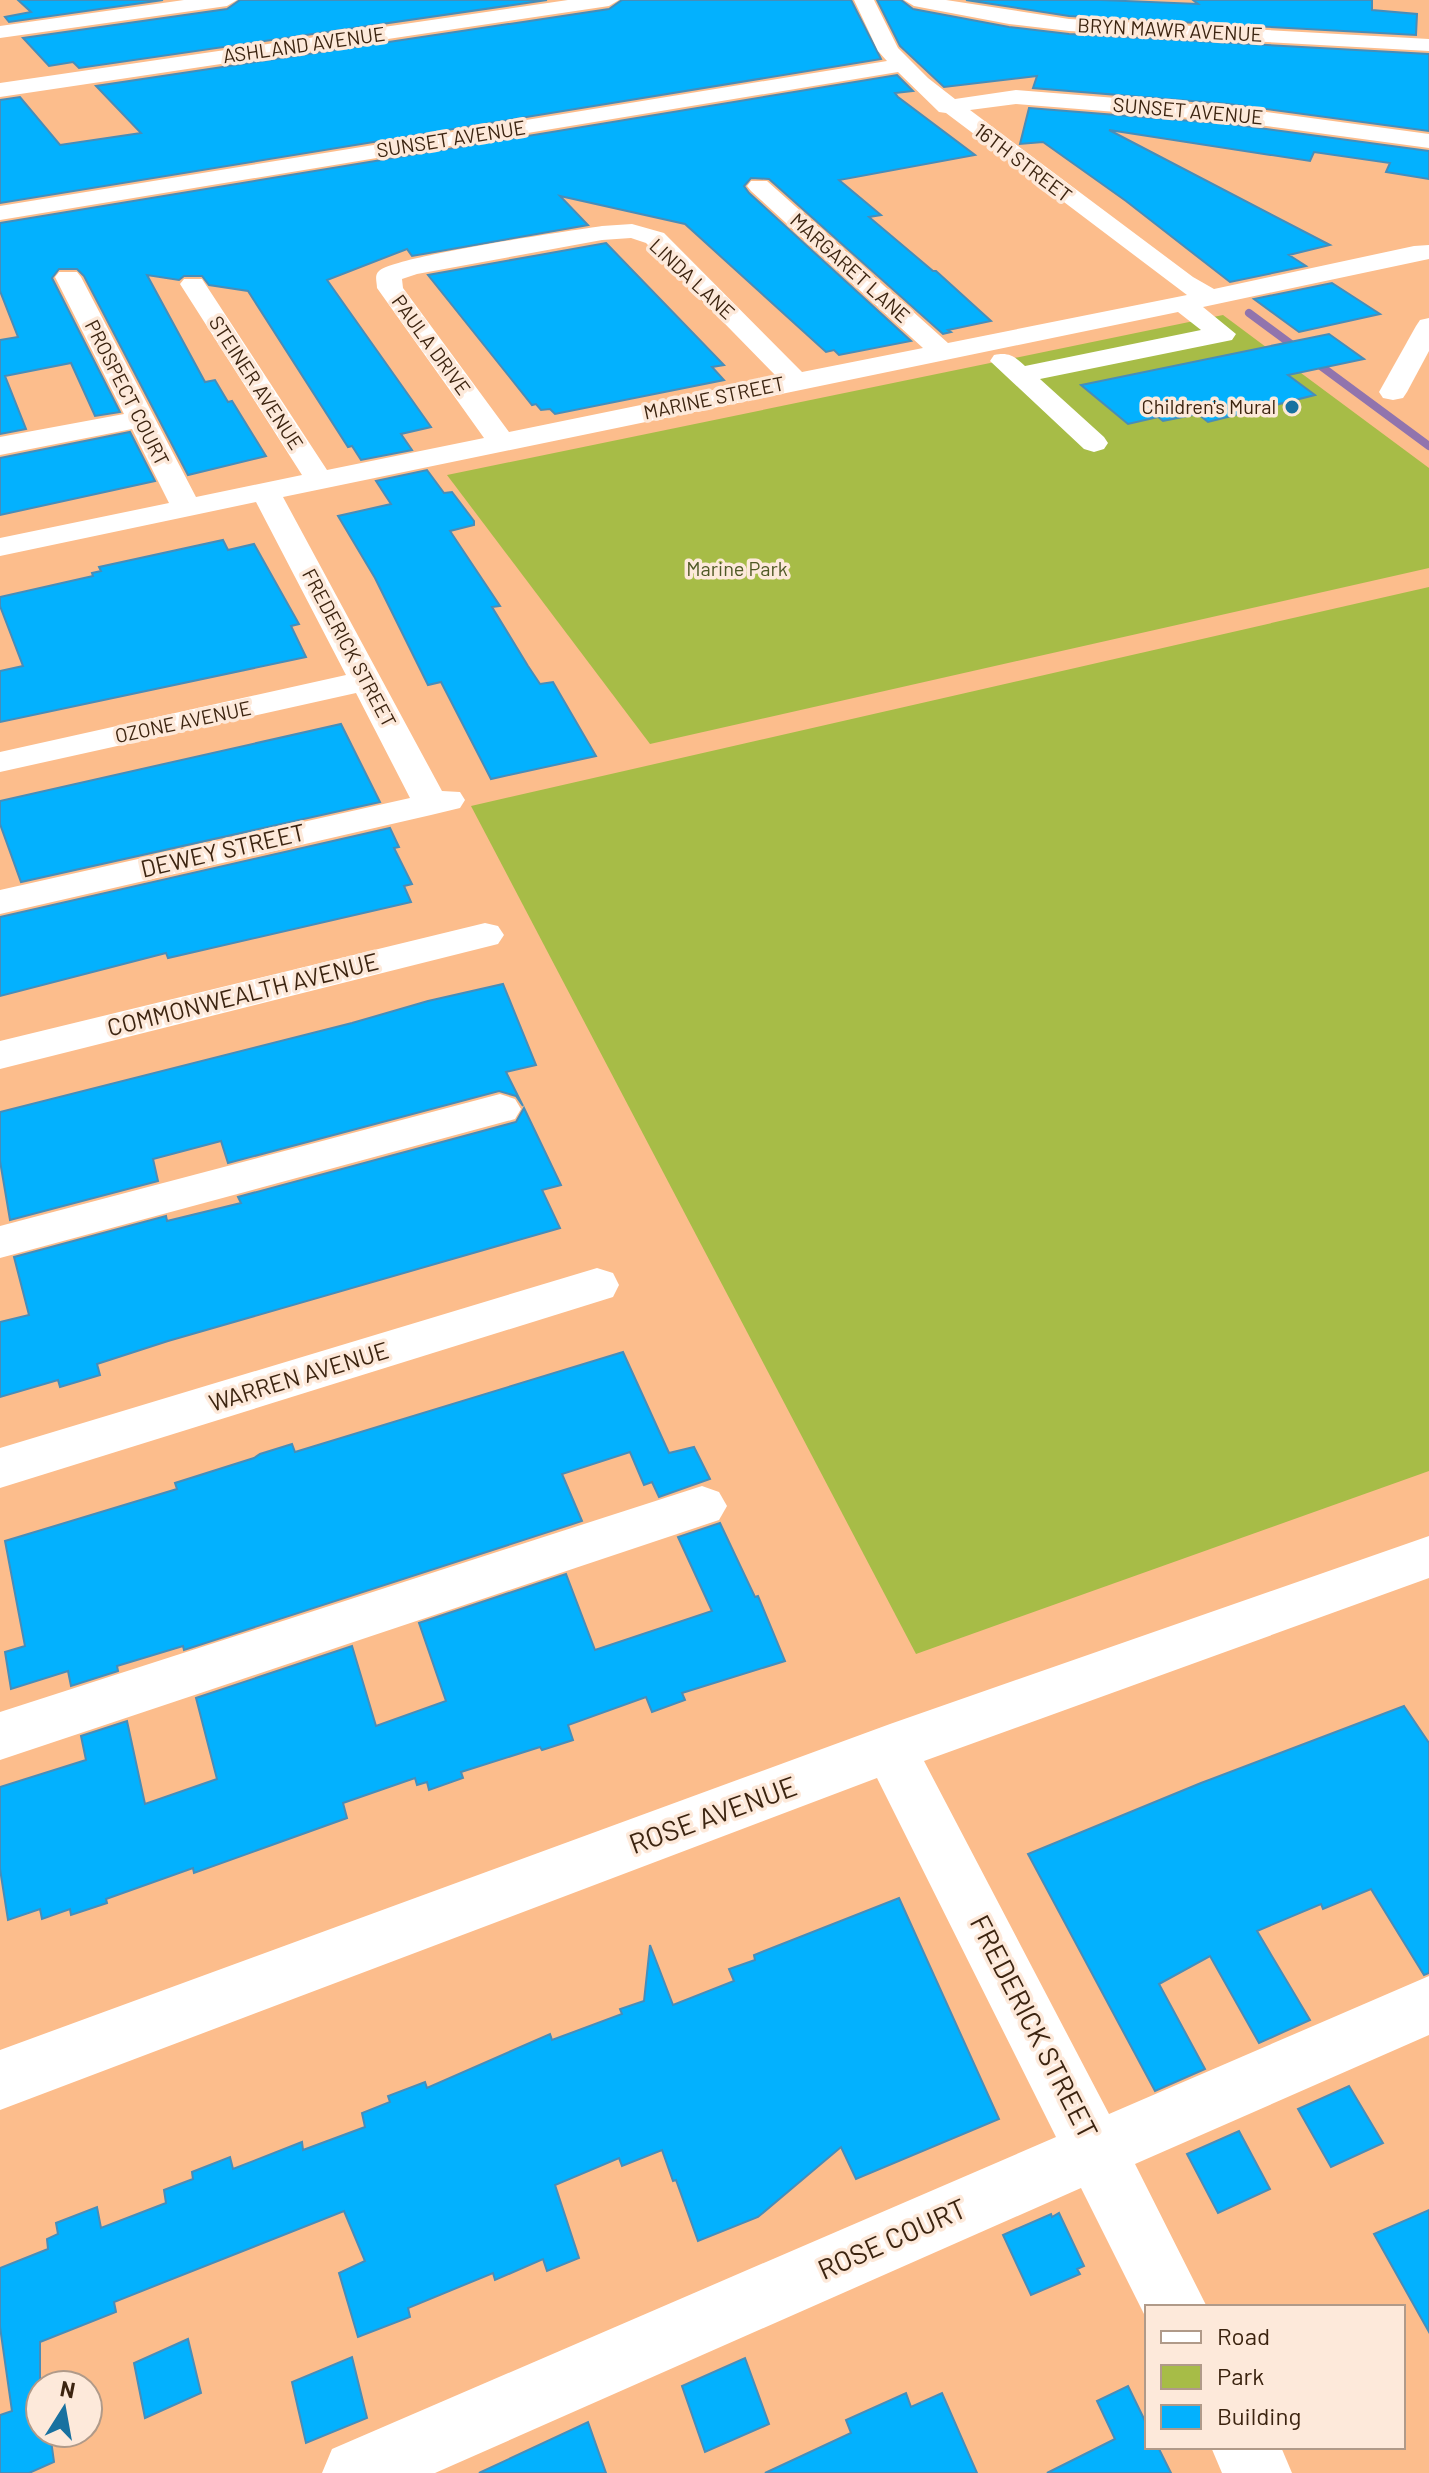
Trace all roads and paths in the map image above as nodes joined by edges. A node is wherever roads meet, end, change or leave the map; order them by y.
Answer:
1 (227, 0) edge
2 (609, 0) edge
3 (864, 0) edge
4 (914, 0) edge
5 (402, 9) dead end
6 (424, 27) junction
7 (0, 32) edge
8 (1429, 45) edge
9 (902, 65) junction
10 (0, 90) edge
11 (947, 107) junction
12 (1429, 141) edge
13 (759, 186) dead end
14 (0, 213) edge
15 (519, 248) joint
16 (1429, 252) edge
17 (68, 277) dead end
18 (193, 284) dead end
19 (1211, 298) junction
20 (1183, 304) junction
21 (1429, 326) edge
22 (984, 343) junction
23 (942, 351) junction
24 (1019, 375) junction
25 (796, 381) junction
26 (1393, 392) dead end
27 (140, 419) junction
28 (502, 443) junction
29 (1094, 443) dead end
30 (0, 446) edge
31 (320, 481) junction
32 (266, 493) junction
33 (187, 509) junction
34 (0, 547) edge
35 (366, 681) junction
36 (0, 762) edge
37 (439, 802) joint
38 (0, 902) edge
39 (485, 935) dead end
40 (0, 1055) edge
41 (500, 1109) dead end
42 (0, 1242) edge
43 (597, 1285) dead end
44 (0, 1468) edge
45 (702, 1506) dead end
46 (1429, 1557) edge
47 (0, 1736) edge
48 (890, 1749) junction
49 (1429, 2005) edge
50 (0, 2080) edge
51 (1096, 2149) junction
52 (1174, 2305) edge
53 (1246, 2449) edge
54 (356, 2473) edge
55 (1258, 2473) edge

1 - 7 street
2 - 6 street, ASHLAND AVENUE
3 - 9 street, 16TH STREET
4 - 8 street, BRYN MAWR AVENUE
5 - 6 street
6 - 10 street, ASHLAND AVENUE
9 - 11 street, 16TH STREET
9 - 14 street, SUNSET AVENUE
11 - 12 street, SUNSET AVENUE
11 - 19 street, 16TH STREET
13 - 23 street, MARGARET LANE
15 - 25 street, LINDA LANE
15 - 28 street, PAULA DRIVE
16 - 19 street, MARINE STREET
17 - 27 street, PROSPECT COURT
18 - 31 street, STEINER AVENUE
19 - 20 street, MARINE STREET
20 - 22 street, MARINE STREET
20 - 24 street
21 - 26 street
22 - 23 street, MARINE STREET
22 - 24 street
23 - 25 street, MARINE STREET
24 - 29 street
25 - 28 street, MARINE STREET
27 - 30 street
27 - 33 street, PROSPECT COURT
28 - 31 street, MARINE STREET
31 - 32 street, MARINE STREET
32 - 33 street, MARINE STREET
32 - 35 street, FREDERICK STREET
33 - 34 street, MARINE STREET
35 - 36 street, OZONE AVENUE
35 - 37 street, FREDERICK STREET
37 - 38 street, DEWEY STREET
39 - 40 street, COMMONWEALTH AVENUE
41 - 42 street
43 - 44 street, WARREN AVENUE
45 - 47 street
46 - 48 street, ROSE AVENUE
48 - 50 street, ROSE AVENUE
48 - 51 street, FREDERICK STREET
49 - 51 street, ROSE COURT
51 - 52 street, FREDERICK STREET
51 - 54 street, ROSE COURT
53 - 55 street

